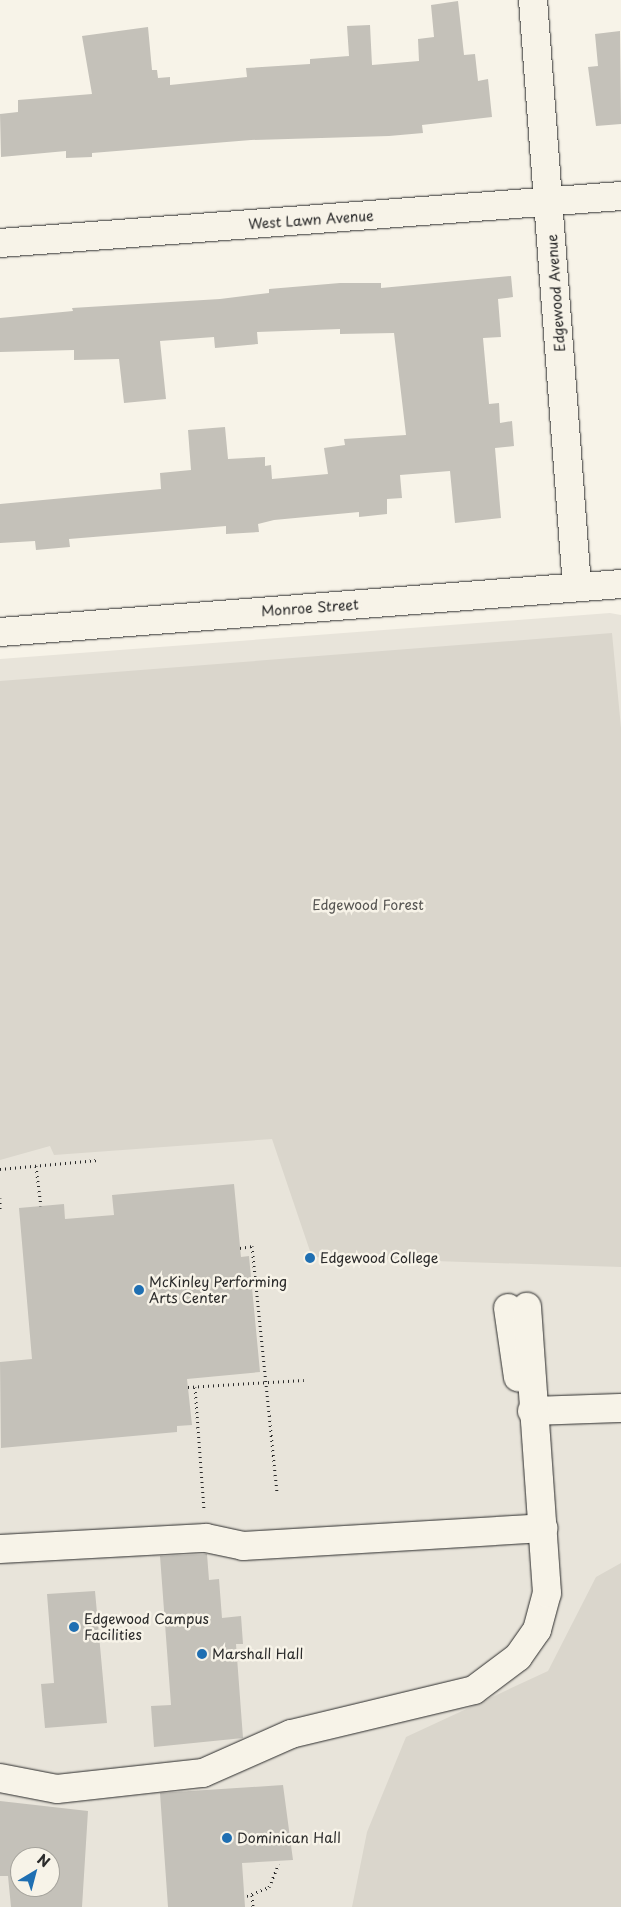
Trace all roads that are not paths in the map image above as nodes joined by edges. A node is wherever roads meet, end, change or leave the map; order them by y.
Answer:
1 (533, 0) edge
2 (621, 196) edge
3 (550, 202) junction
4 (0, 242) edge
5 (621, 584) edge
6 (577, 587) junction
7 (0, 632) edge
8 (517, 1307) dead end
9 (621, 1408) edge
10 (532, 1411) junction
11 (543, 1528) junction
12 (0, 1549) edge
13 (0, 1778) edge

1 - 3 street, Edgewood Avenue
2 - 3 street, West Lawn Avenue
3 - 4 street, West Lawn Avenue
3 - 6 street, Edgewood Avenue
5 - 6 street, Monroe Street
6 - 7 street, Monroe Street
8 - 10 street
9 - 10 street
10 - 11 street
11 - 12 street
11 - 13 street

